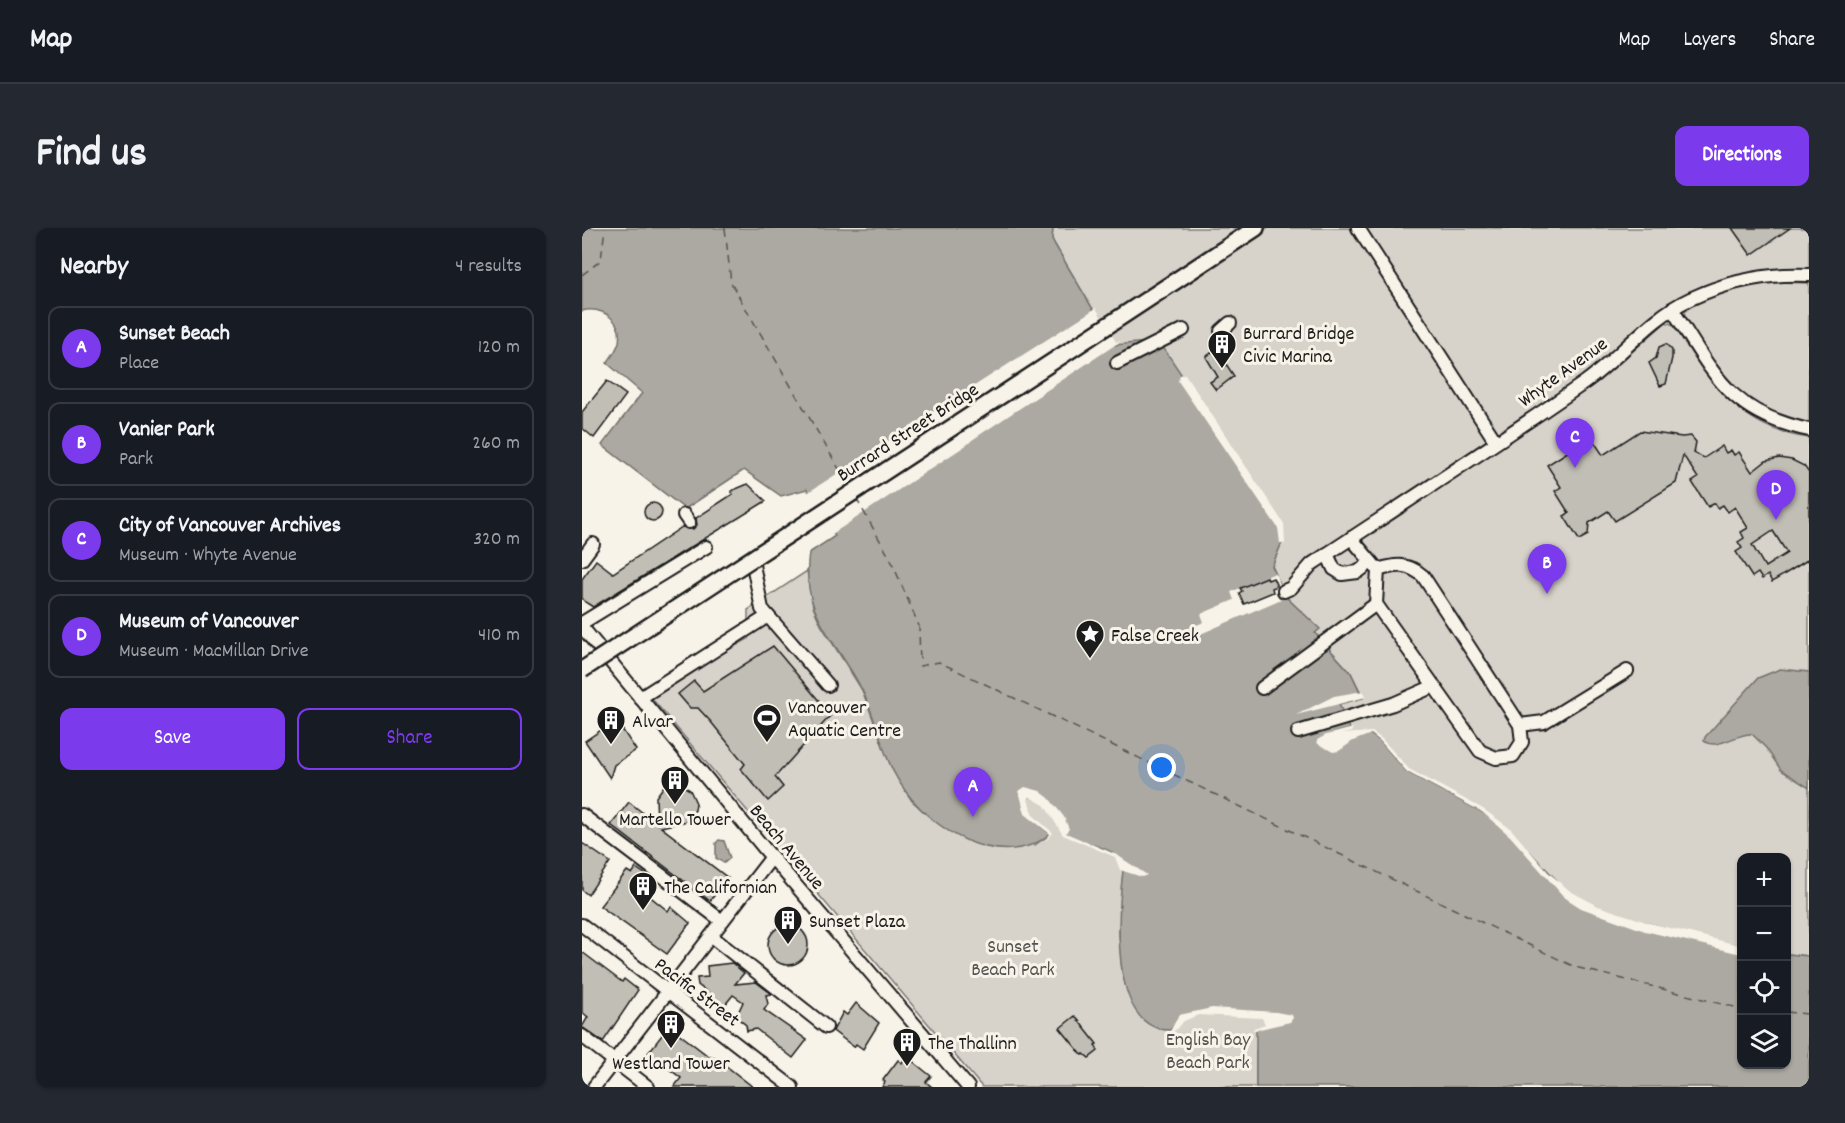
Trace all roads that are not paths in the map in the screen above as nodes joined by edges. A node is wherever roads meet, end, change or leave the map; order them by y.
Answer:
1 (1256, 228) edge
2 (1358, 228) edge
3 (1809, 275) edge
4 (1672, 309) junction
5 (1184, 330) dead end
6 (1117, 363) dead end
7 (1809, 430) edge
8 (1496, 442) junction
9 (808, 524) dead end
10 (1352, 538) junction
11 (593, 544) dead end
12 (706, 548) dead end
13 (1327, 554) junction
14 (582, 559) edge
15 (1374, 566) junction
16 (1284, 591) dead end
17 (1376, 604) junction
18 (768, 616) junction
19 (582, 625) edge
20 (582, 670) edge
21 (1627, 671) dead end
22 (828, 685) dead end
23 (1434, 686) junction
24 (1262, 688) dead end
25 (640, 698) junction
26 (1520, 725) junction
27 (1298, 732) dead end
28 (582, 815) edge
29 (772, 857) junction
30 (722, 921) junction
31 (582, 925) edge
32 (711, 936) junction
33 (667, 992) junction
34 (826, 1027) dead end
35 (582, 1036) edge
36 (614, 1060) junction
37 (594, 1087) edge
38 (648, 1087) edge
39 (792, 1087) edge
40 (968, 1087) edge

1 - 20 main road, Burrard Street Bridge, bridge
2 - 8 street
3 - 4 street, Whyte Avenue
4 - 7 street
4 - 8 street, Whyte Avenue
5 - 6 street
8 - 10 street, Whyte Avenue
9 - 18 street
10 - 13 street, Whyte Avenue
10 - 15 street
11 - 14 street
12 - 19 street
13 - 15 street
13 - 16 street, Whyte Avenue
15 - 17 street
15 - 26 street
17 - 23 street
17 - 24 street
18 - 22 street
18 - 25 street
19 - 25 street, Beach Avenue
21 - 26 street
23 - 26 street
23 - 27 street
25 - 29 street, Beach Avenue
28 - 30 street
29 - 30 street
29 - 40 street, Beach Avenue
30 - 32 street
31 - 33 street, Pacific Street
32 - 33 street
32 - 34 street
33 - 36 street
33 - 39 street, Pacific Street
35 - 36 street
36 - 37 street
36 - 38 street

